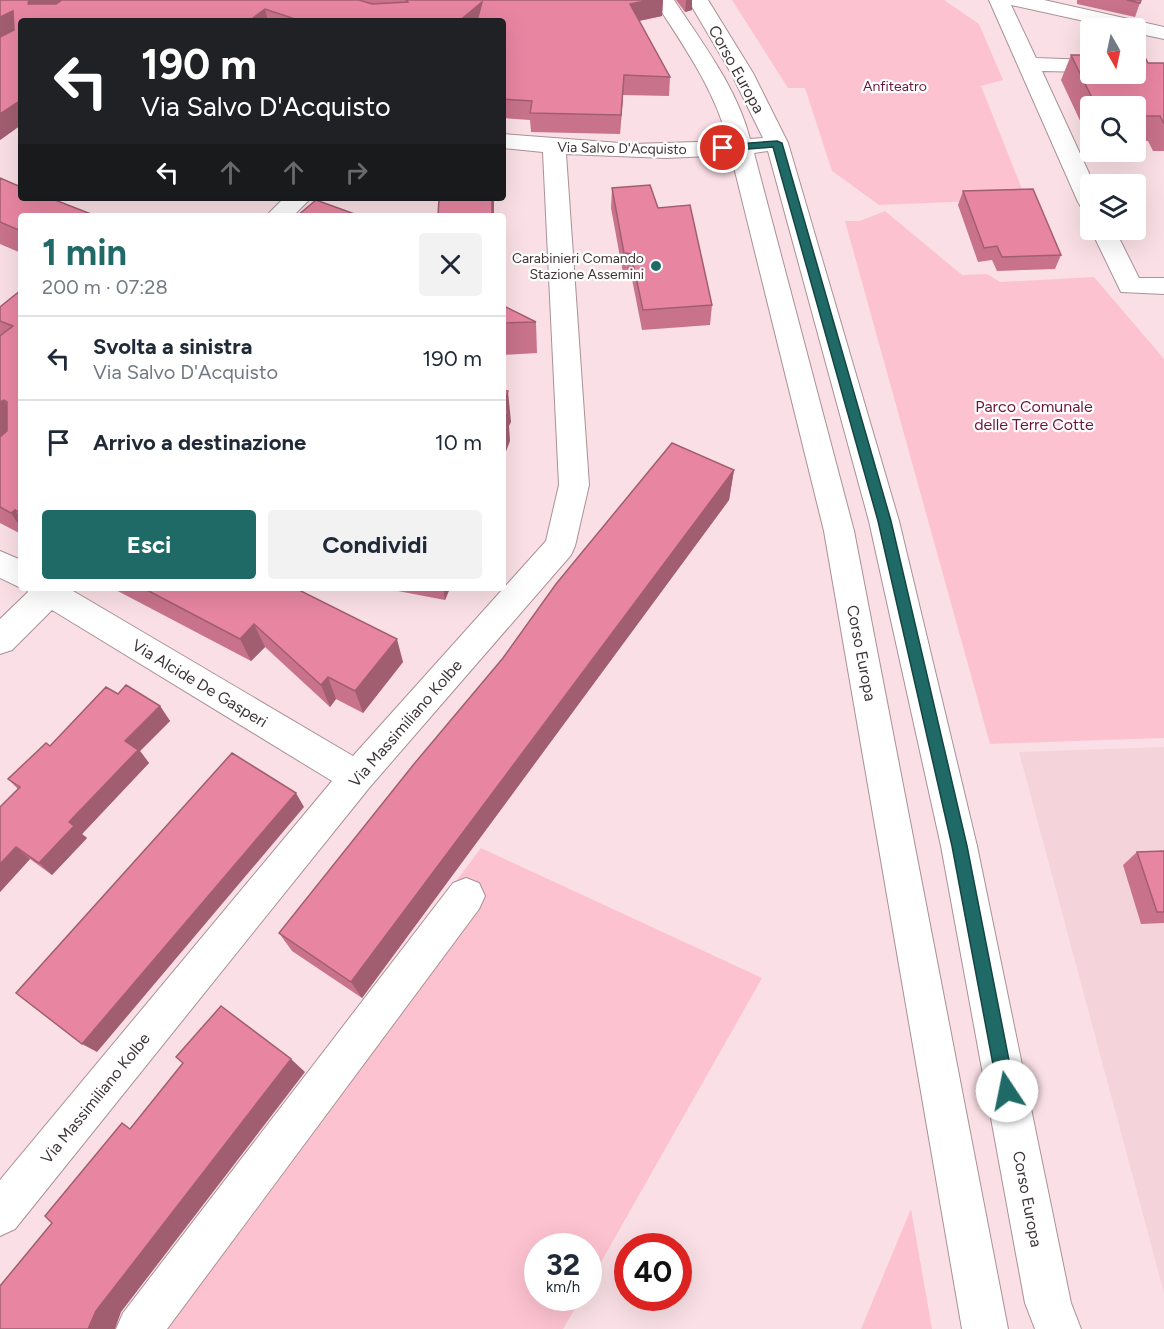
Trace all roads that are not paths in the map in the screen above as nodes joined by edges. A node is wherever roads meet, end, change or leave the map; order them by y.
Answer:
1 (664, 0) edge
2 (698, 0) edge
3 (999, 0) edge
4 (1017, 0) edge
5 (1164, 33) edge
6 (1026, 64) junction
7 (1080, 66) edge
8 (506, 142) edge
9 (777, 143) junction
10 (554, 148) junction
11 (742, 148) junction
12 (1080, 180) edge
13 (296, 201) edge
14 (282, 213) edge
15 (1108, 240) edge
16 (1164, 286) edge
17 (0, 563) edge
18 (18, 573) edge
19 (45, 591) edge
20 (48, 591) edge
21 (0, 640) edge
22 (357, 777) junction
23 (466, 896) dead end
24 (0, 1214) edge
25 (139, 1329) edge
26 (985, 1329) edge
27 (1058, 1329) edge

1 - 11 street, Corso Europa
2 - 9 street, Corso Europa
3 - 6 street
4 - 5 street
6 - 7 street
6 - 12 street
8 - 10 street, Via Salvo D'Acquisto
9 - 11 street, Via Salvo D'Acquisto
9 - 27 street, Corso Europa
10 - 11 street, Via Salvo D'Acquisto
10 - 22 street, Via Massimiliano Kolbe
11 - 26 street, Corso Europa
13 - 14 street
15 - 16 street
17 - 18 street
19 - 21 street
20 - 22 street, Via Alcide De Gasperi
22 - 24 street, Via Massimiliano Kolbe
23 - 25 street

